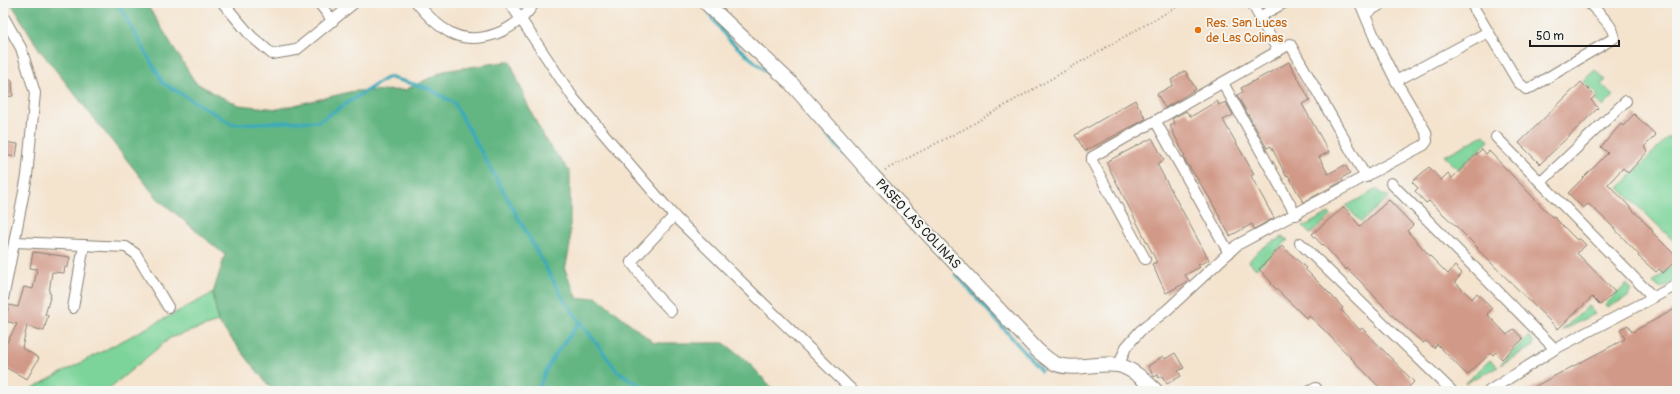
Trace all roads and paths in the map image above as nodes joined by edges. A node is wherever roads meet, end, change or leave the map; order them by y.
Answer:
1 (223, 3) edge
2 (319, 3) edge
3 (354, 3) edge
4 (417, 3) edge
5 (510, 3) edge
6 (534, 3) edge
7 (706, 3) edge
8 (1182, 3) edge
9 (1252, 3) edge
10 (1284, 3) edge
11 (1360, 3) edge
12 (1383, 3) edge
13 (1471, 3) edge
14 (1589, 3) edge
15 (1365, 14) junction
16 (3, 16) edge
17 (1259, 17) junction
18 (522, 20) junction
19 (333, 21) junction
20 (1488, 32) junction
21 (1278, 51) junction
22 (1396, 81) junction
23 (1223, 83) junction
24 (1626, 101) dead end
25 (1156, 122) junction
26 (1496, 137) dead end
27 (873, 176) junction
28 (1366, 177) junction
29 (1391, 182) dead end
30 (1541, 182) junction
31 (1296, 215) junction
32 (674, 216) junction
33 (15, 242) junction
34 (1300, 243) dead end
35 (84, 245) junction
36 (1229, 253) junction
37 (1145, 259) dead end
38 (1677, 285) edge
39 (1653, 297) junction
40 (3, 299) edge
41 (168, 307) dead end
42 (73, 308) dead end
43 (671, 311) dead end
44 (1555, 349) junction
45 (1119, 366) junction
46 (853, 391) edge
47 (1156, 391) edge
48 (1452, 391) edge
49 (1489, 391) edge

1 - 19 street
2 - 19 street
3 - 19 street
4 - 18 street
5 - 18 street
6 - 18 street
7 - 27 street, PASEO LAS COLINAS
8 - 27 path
9 - 17 street
10 - 17 street
11 - 15 street
12 - 15 street
13 - 20 street
14 - 20 street
15 - 22 street
16 - 33 street
17 - 21 street
18 - 32 street
20 - 22 street
21 - 23 street
21 - 28 street
22 - 28 street
23 - 25 street
23 - 31 street
24 - 30 street
25 - 36 street
25 - 37 street
26 - 30 street
27 - 45 street, PASEO LAS COLINAS
28 - 31 street
29 - 44 street
30 - 39 street
31 - 36 street
32 - 43 street
32 - 46 street
33 - 35 street
33 - 40 street
34 - 48 street
35 - 41 street
35 - 42 street
36 - 45 street
38 - 39 street
39 - 44 street
44 - 49 street
45 - 47 street, PASEO LAS COLINAS

